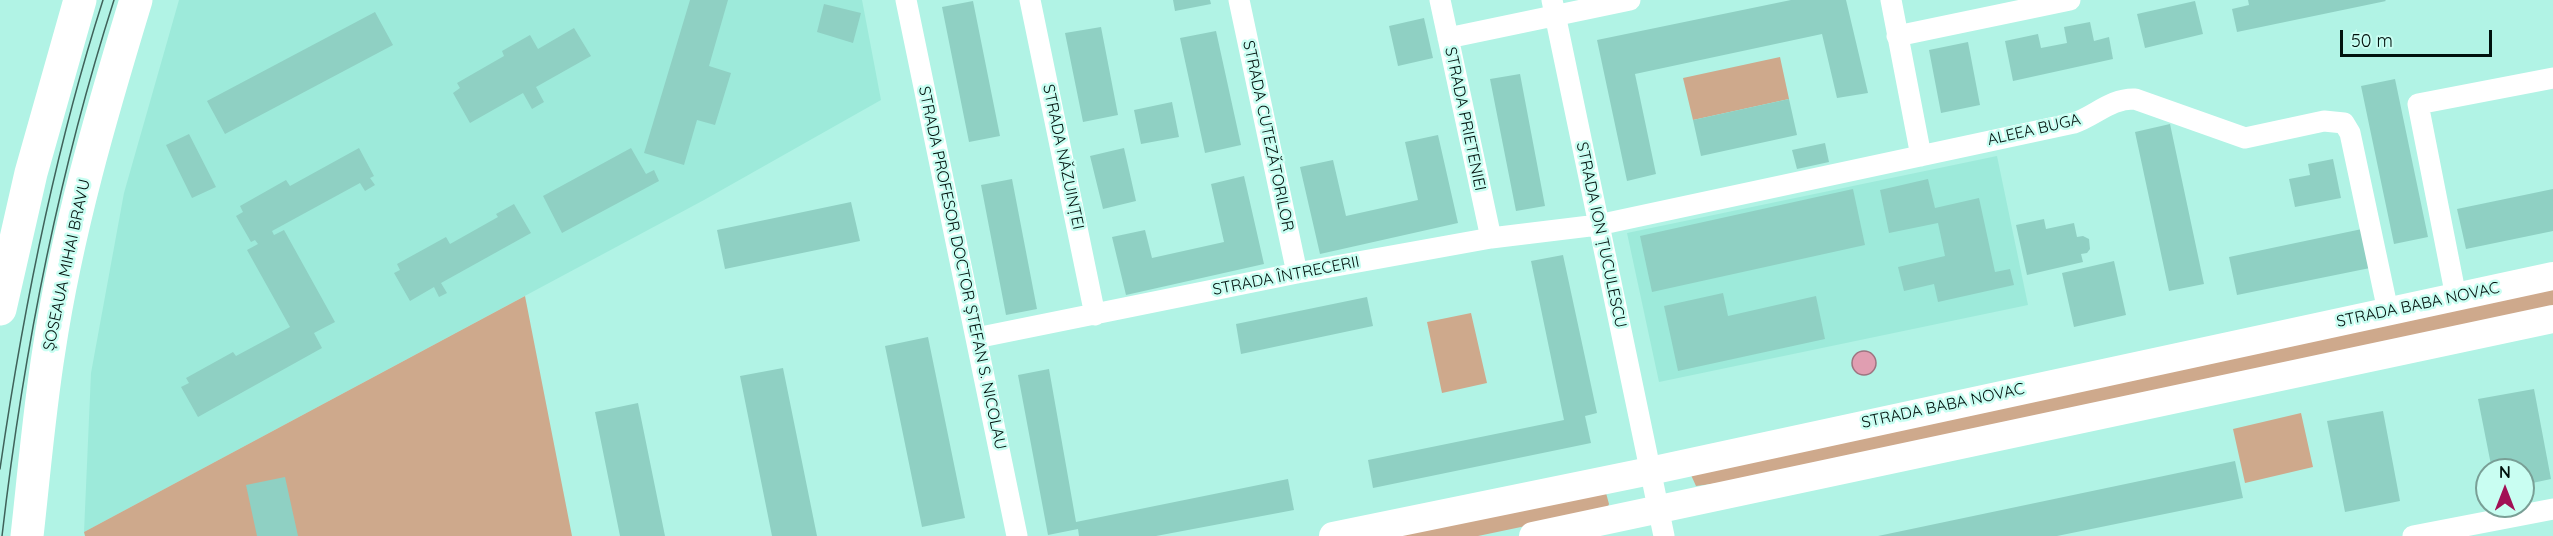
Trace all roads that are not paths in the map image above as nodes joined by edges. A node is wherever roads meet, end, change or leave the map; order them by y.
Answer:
1 (80, 0) edge
2 (136, 0) edge
3 (906, 0) edge
4 (1030, 0) edge
5 (1239, 0) edge
6 (1440, 0) edge
7 (1630, 0) edge
8 (1891, 0) edge
9 (2070, 0) edge
10 (1553, 8) edge
11 (1898, 36) junction
12 (1448, 38) junction
13 (2553, 78) edge
14 (1921, 156) junction
15 (1598, 225) junction
16 (1491, 238) junction
17 (1298, 273) junction
18 (2553, 276) edge
19 (2456, 297) junction
20 (0, 309) edge
21 (2388, 311) junction
22 (1095, 315) junction
23 (2553, 319) edge
24 (976, 338) junction
25 (1650, 471) junction
26 (2553, 509) edge
27 (1661, 523) edge
28 (27, 536) edge
29 (1017, 536) edge
30 (1333, 536) edge
31 (1533, 536) edge
32 (2413, 536) edge

1 - 20 main road
2 - 28 main road, ȘOSEAUA MIHAI BRAVU
3 - 24 street, STRADA PROFESOR DOCTOR ȘTEFAN S. NICOLAU
4 - 22 street, STRADA NĂZUINȚEI
5 - 17 street, STRADA CUTEZĂTORILOR
6 - 12 street, STRADA PRIETENIEI
7 - 10 street
8 - 11 street
9 - 11 street
10 - 12 street
10 - 15 street, STRADA ION ȚUCULESCU
11 - 14 street
12 - 16 street, STRADA PRIETENIEI
13 - 19 street
14 - 15 street, ALEEA BUGA
14 - 21 street, ALEEA BUGA
15 - 16 street, STRADA ÎNTRECERII
15 - 25 street, STRADA ION ȚUCULESCU
16 - 17 street, STRADA ÎNTRECERII
17 - 22 street, STRADA ÎNTRECERII
18 - 19 main road, STRADA BABA NOVAC
19 - 21 main road, STRADA BABA NOVAC
21 - 25 main road, STRADA BABA NOVAC
22 - 24 street, STRADA ÎNTRECERII
23 - 27 main road
24 - 29 street, STRADA PROFESOR DOCTOR ȘTEFAN S. NICOLAU
25 - 27 street, STRADA ION ȚUCULESCU
25 - 30 main road, STRADA BABA NOVAC
26 - 32 street
27 - 31 main road

